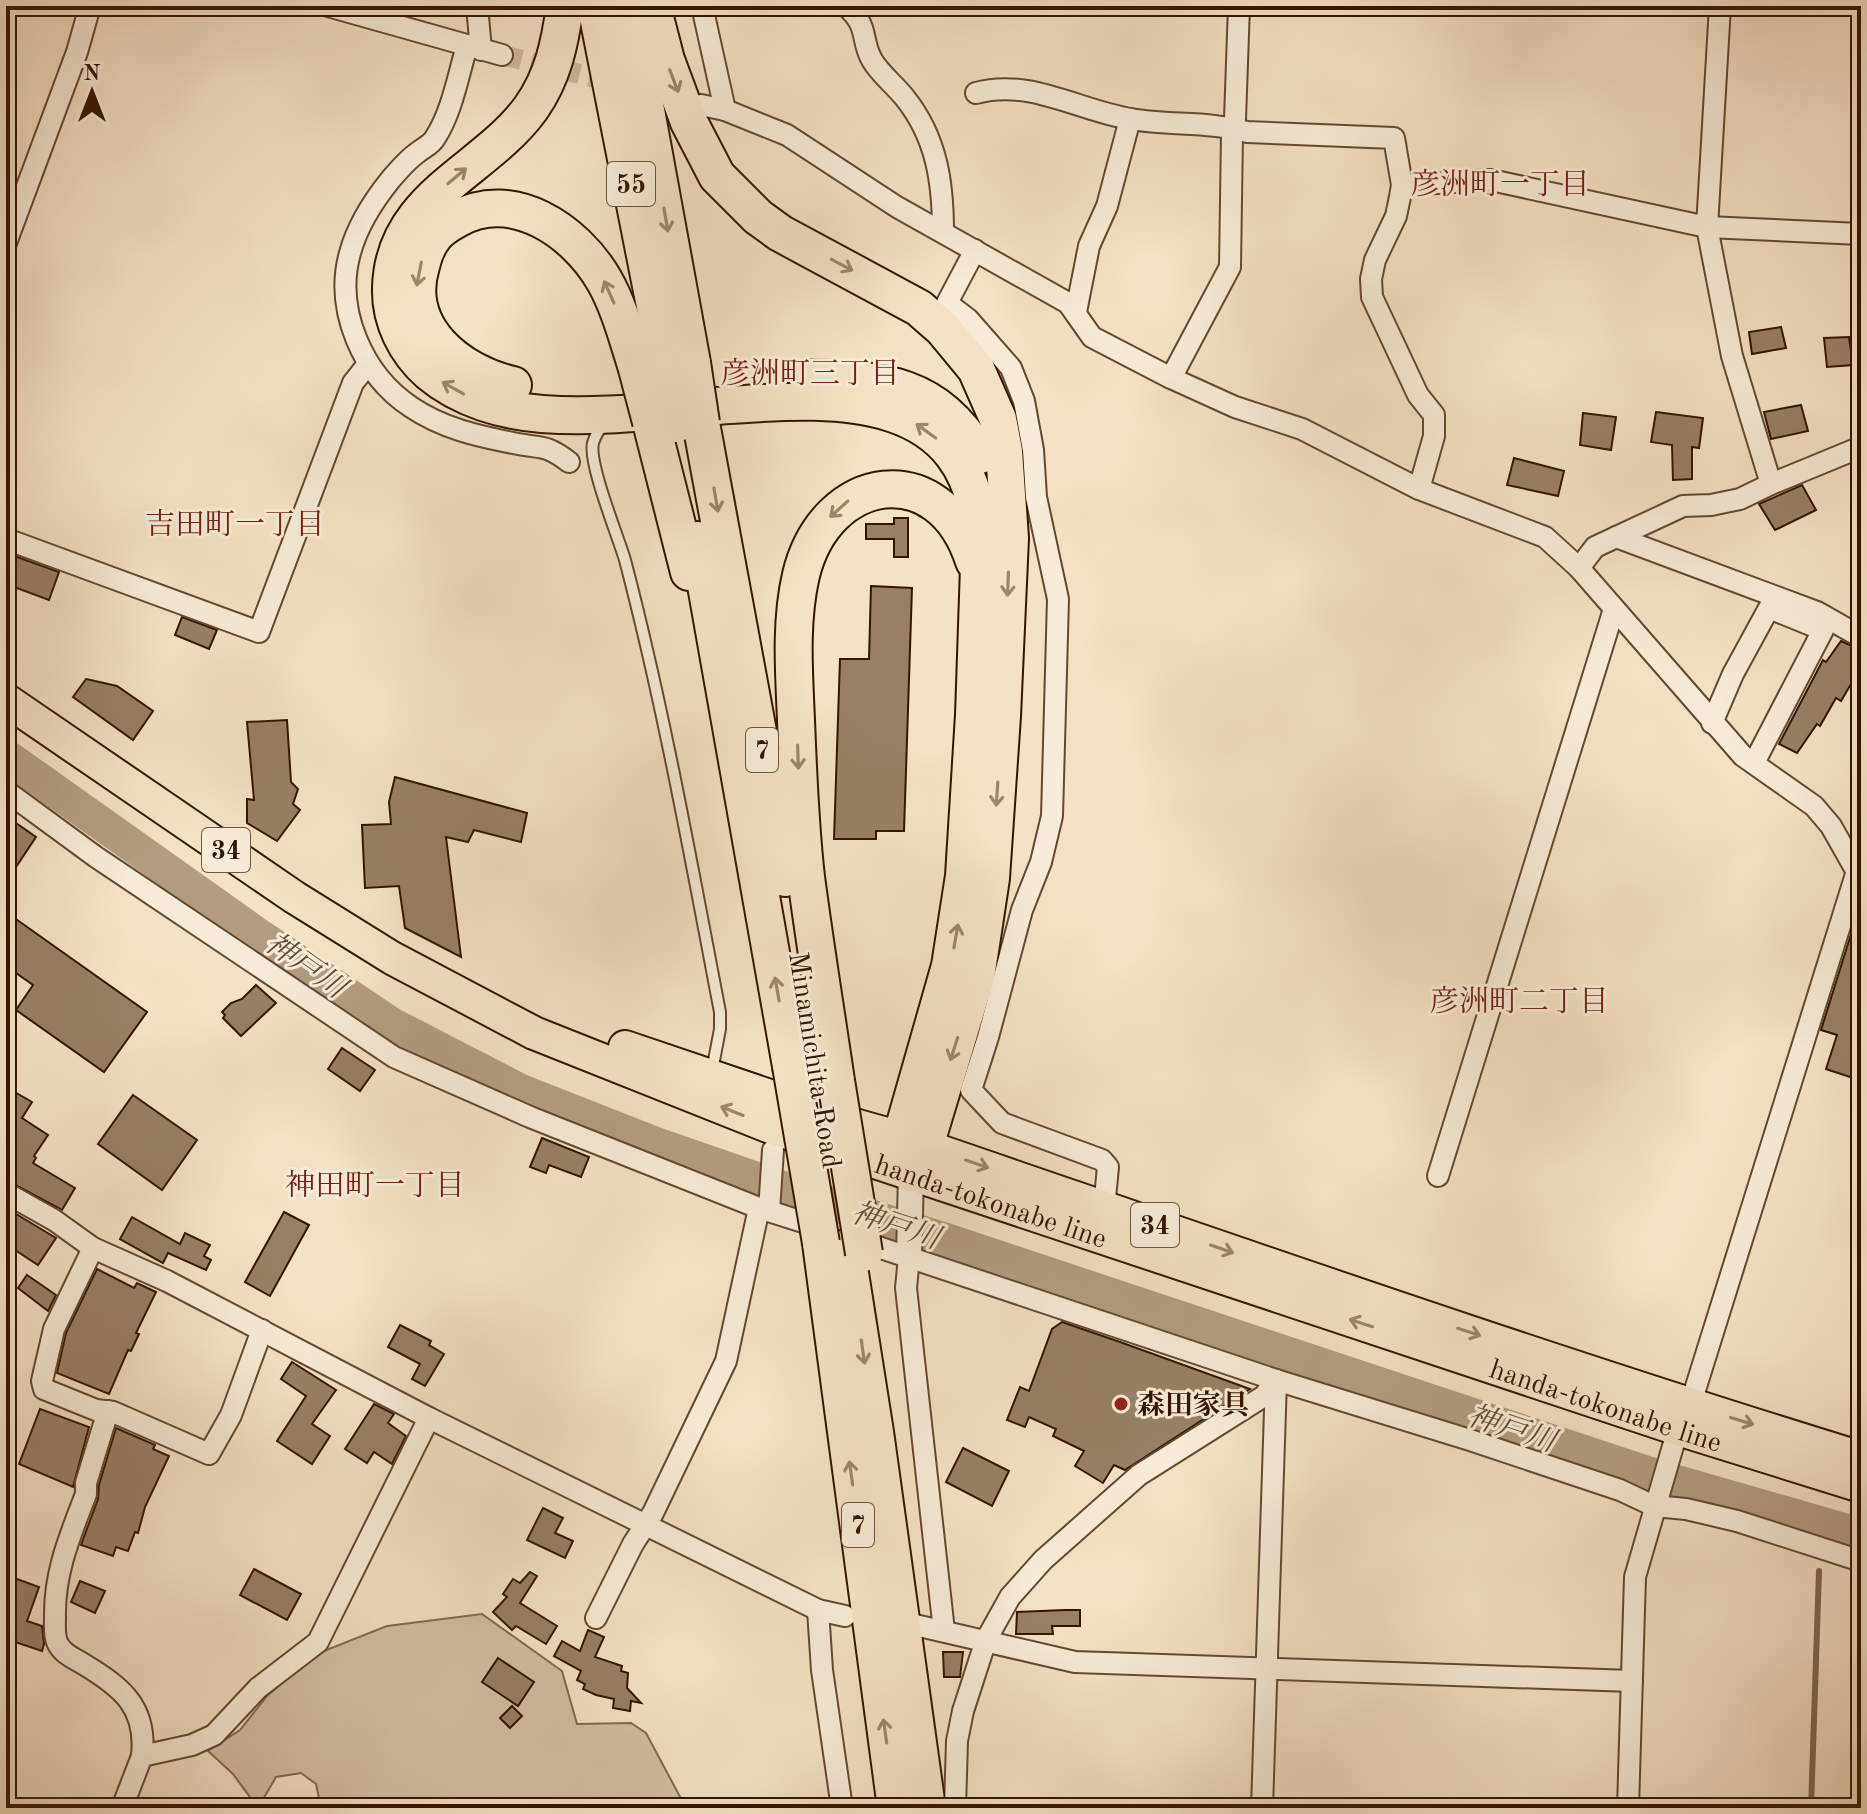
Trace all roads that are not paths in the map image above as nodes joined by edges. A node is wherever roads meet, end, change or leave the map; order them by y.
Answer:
1 (90, 6) edge
2 (328, 6) edge
3 (477, 6) edge
4 (565, 6) edge
5 (596, 6) edge
6 (627, 6) edge
7 (652, 6) edge
8 (702, 6) edge
9 (846, 6) edge
10 (1239, 6) edge
11 (1720, 6) edge
12 (474, 48) junction
13 (502, 55) tunnel mouth
14 (976, 93) dead end
15 (701, 105) dead end
16 (725, 110) junction
17 (1130, 119) junction
18 (1233, 128) junction
19 (1402, 185) junction
20 (1707, 227) junction
21 (8, 230) edge
22 (943, 232) junction
23 (1861, 234) edge
24 (975, 250) junction
25 (1076, 312) junction
26 (665, 363) junction
27 (368, 364) junction
28 (1171, 378) junction
29 (662, 420) junction
30 (1861, 447) edge
31 (569, 462) dead end
32 (1771, 484) junction
33 (1419, 489) junction
34 (1007, 506) junction
35 (1616, 537) junction
36 (6, 539) edge
37 (1579, 568) junction
38 (979, 574) junction
39 (1614, 609) junction
40 (1861, 637) edge
41 (6, 700) edge
42 (1712, 723) junction
43 (1754, 763) junction
44 (6, 791) edge
45 (1859, 875) edge
46 (451, 988) junction
47 (815, 1075) junction
48 (710, 1076) junction
49 (773, 1139) junction
50 (912, 1163) junction
51 (1438, 1176) dead end
52 (6, 1193) edge
53 (766, 1206) junction
54 (1104, 1208) junction
55 (93, 1248) junction
56 (843, 1248) junction
57 (909, 1257) junction
58 (262, 1330) junction
59 (1276, 1380) junction
60 (108, 1411) junction
61 (429, 1418) junction
62 (1680, 1428) junction
63 (1861, 1458) edge
64 (1861, 1486) edge
65 (1656, 1501) junction
66 (646, 1524) junction
67 (1861, 1561) edge
68 (818, 1610) junction
69 (845, 1616) dead end
70 (596, 1618) dead end
71 (915, 1625) dead end
72 (944, 1631) junction
73 (986, 1640) junction
74 (1267, 1668) junction
75 (1632, 1681) junction
76 (142, 1756) junction
77 (122, 1808) edge
78 (842, 1808) edge
79 (896, 1808) edge
80 (927, 1808) edge
81 (955, 1808) edge
82 (1262, 1808) edge
83 (1628, 1808) edge

1 - 21 street
2 - 12 street
3 - 12 street
29 -> 4 highway
5 - 26 highway, 55
6 -> 26 highway, 55
7 -> 34 highway
8 - 16 street
9 - 22 street
10 - 18 street
11 - 20 street
12 - 13 street
12 - 27 street
14 - 17 street
15 - 16 street
16 - 22 street
17 - 18 street
17 - 25 street
18 - 19 street
18 - 28 street
19 - 20 street
19 - 33 street
20 - 23 street
20 - 32 street
22 - 24 street
24 - 25 street
24 - 54 street
25 - 28 street
26 - 29 highway, Minamichita Road / 7, bridge
26 - 29 highway, bridge
26 -> 34 highway
27 - 31 street
27 - 36 street
28 - 33 street
38 -> 29 highway
47 -> 29 highway, Minamichita Road / 7
29 -> 47 highway, Minamichita Road / 7
29 - 48 lane
30 - 32 street
32 - 35 street
33 - 37 street
34 -> 50 highway
35 - 37 street
35 - 40 street
37 - 39 street
38 -> 47 highway
50 -> 38 highway
39 - 42 street
39 - 51 street
41 - 46 main road, handa-tokonabe line / 34
42 - 43 street
42 - 43 street
43 - 45 street
44 - 53 street
45 - 62 street
46 - 48 main road, handa-tokonabe line / 34
49 -> 46 main road, handa-tokonabe line / 34
47 - 56 highway, Minamichita Road / 7
48 - 50 main road, handa-tokonabe line / 34
49 - 50 main road, handa-tokonabe line / 34
49 - 53 street
50 -> 54 main road, handa-tokonabe line / 34
50 - 57 street
62 -> 50 main road, handa-tokonabe line / 34
52 - 55 street
53 - 57 street
53 - 66 street
54 -> 62 main road, handa-tokonabe line / 34
55 - 58 street
55 - 60 street
79 -> 56 highway, Minamichita Road / 7
56 -> 80 highway, Minamichita Road / 7
57 - 59 street
57 - 72 street
58 - 60 street
58 - 61 street
59 - 65 street
59 - 73 street
59 - 74 street
60 - 76 street
61 - 66 street
61 - 76 street
62 -> 63 main road, handa-tokonabe line / 34
62 - 64 main road, handa-tokonabe line / 34
62 - 65 street
65 - 67 street
65 - 75 street
66 - 68 street
66 - 70 street
68 - 69 street
68 - 78 street
71 - 72 street
72 - 73 street
73 - 74 street
73 - 81 street
74 - 75 street
74 - 82 street
75 - 83 street
76 - 77 street

